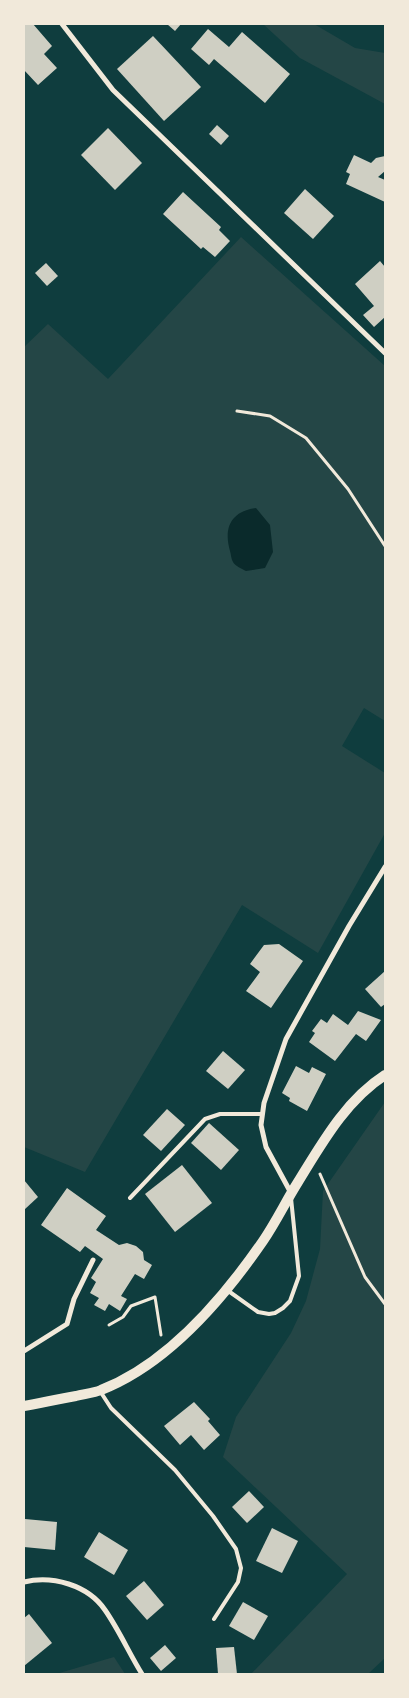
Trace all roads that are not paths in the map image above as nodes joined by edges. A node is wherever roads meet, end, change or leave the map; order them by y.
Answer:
1 (62, 24) edge
2 (385, 353) edge
3 (385, 867) edge
4 (385, 1074) edge
5 (262, 1114) junction
6 (291, 1193) junction
7 (130, 1198) dead end
8 (93, 1260) dead end
9 (227, 1290) junction
10 (24, 1351) edge
11 (100, 1391) junction
12 (24, 1406) edge
13 (24, 1582) edge
14 (214, 1619) dead end
15 (142, 1674) edge

1 - 2 street
3 - 5 street
4 - 6 main road
5 - 6 street
5 - 7 lane
6 - 9 main road
6 - 9 lane
8 - 10 street
9 - 11 main road
11 - 12 main road
11 - 14 lane
13 - 15 street

